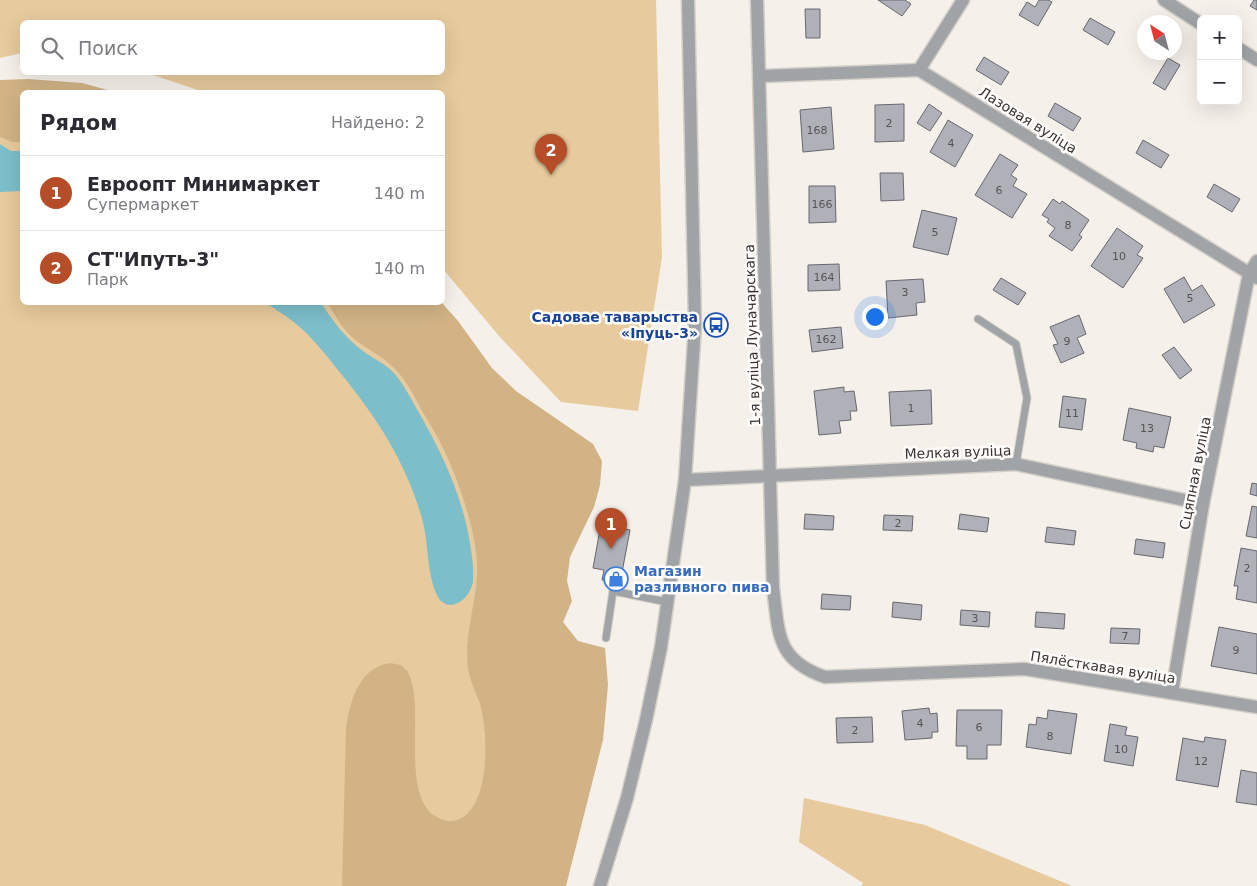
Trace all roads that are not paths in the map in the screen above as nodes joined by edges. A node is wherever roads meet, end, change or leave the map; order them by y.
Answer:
1 (688, 0) edge
2 (757, 0) edge
3 (963, 0) edge
4 (1164, 0) edge
5 (1197, 21) edge
6 (1242, 51) edge
7 (1257, 60) edge
8 (919, 70) junction
9 (760, 76) junction
10 (1257, 261) edge
11 (1253, 276) edge
12 (978, 319) dead end
13 (1016, 464) junction
14 (770, 475) junction
15 (685, 480) junction
16 (1203, 504) junction
17 (667, 602) junction
18 (606, 638) dead end
19 (796, 663) joint
20 (1172, 693) junction
21 (1257, 707) edge
22 (600, 886) edge

1 - 15 street
2 - 9 street, 1-я вуліца Луначарскага
3 - 8 street
4 - 5 street
6 - 7 street
8 - 9 street
8 - 11 street, Лазовая вуліца
9 - 14 street, 1-я вуліца Луначарскага
10 - 11 street, Сцяпная вуліца
11 - 16 street, Сцяпная вуліца
12 - 13 lane
13 - 14 street, Мелкая вуліца
13 - 16 street, Мелкая вуліца
14 - 15 street, Мелкая вуліца
14 - 19 street, 1-я вуліца Луначарскага
15 - 17 street
16 - 20 street, Сцяпная вуліца
17 - 18 lane
17 - 22 street
19 - 20 street, Пялёсткавая вуліца
20 - 21 street, Пялёсткавая вуліца

